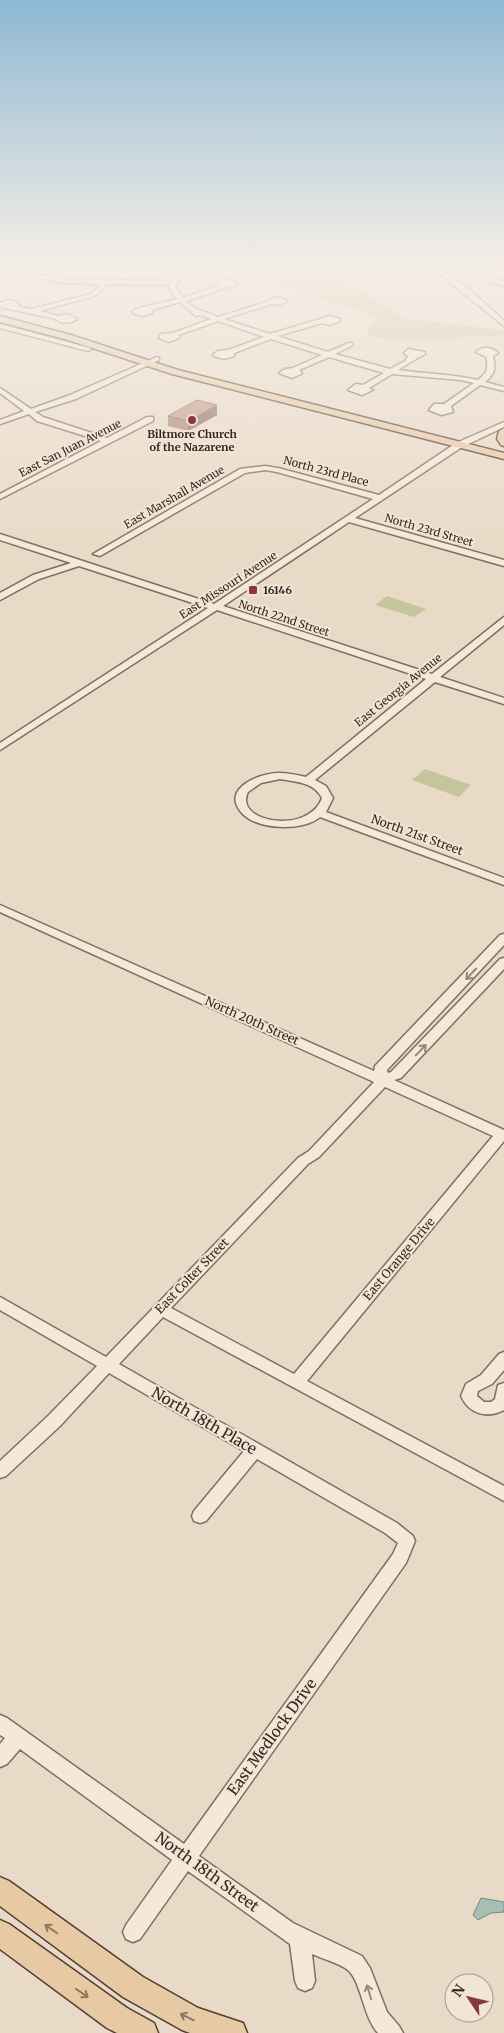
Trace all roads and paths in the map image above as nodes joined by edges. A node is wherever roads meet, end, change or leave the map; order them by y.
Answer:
1 (140, 361) edge
2 (152, 361) edge
3 (163, 361) edge
4 (313, 361) edge
5 (350, 361) edge
6 (409, 361) edge
7 (492, 361) edge
8 (147, 363) junction
9 (294, 370) dead end
10 (393, 371) junction
11 (481, 382) junction
12 (364, 387) dead end
13 (504, 388) edge
14 (0, 390) edge
15 (281, 396) junction
16 (445, 406) dead end
17 (28, 411) junction
18 (504, 416) edge
19 (150, 419) dead end
20 (0, 422) edge
21 (504, 424) edge
22 (504, 431) edge
23 (108, 441) junction
24 (463, 443) junction
25 (504, 443) edge
26 (504, 450) edge
27 (504, 456) edge
28 (265, 468) joint
29 (0, 497) edge
30 (380, 498) junction
31 (348, 519) junction
32 (0, 537) edge
33 (97, 554) dead end
34 (79, 563) junction
35 (504, 563) edge
36 (0, 597) edge
37 (215, 607) junction
38 (504, 620) edge
39 (432, 678) junction
40 (504, 701) edge
41 (0, 747) edge
42 (308, 780) junction
43 (320, 814) junction
44 (504, 882) edge
45 (0, 908) edge
46 (504, 938) edge
47 (504, 962) edge
48 (383, 1080) junction
49 (503, 1134) edge
50 (0, 1303) edge
51 (160, 1309) junction
52 (504, 1358) edge
53 (107, 1364) junction
54 (296, 1383) junction
55 (504, 1389) edge
56 (255, 1450) junction
57 (0, 1471) edge
58 (504, 1494) edge
59 (200, 1516) dead end
60 (407, 1541) joint
61 (0, 1724) edge
62 (18, 1736) junction
63 (0, 1758) edge
64 (186, 1856) junction
65 (0, 1890) edge
66 (132, 1932) dead end
67 (0, 1933) edge
68 (300, 1938) junction
69 (305, 1981) dead end
70 (144, 2033) edge
71 (233, 2033) edge
72 (392, 2033) edge

1 - 8 main road
2 - 8 street
3 - 15 main road
4 - 9 street
5 - 10 street
6 - 10 street
7 - 11 street
8 - 15 main road
8 - 17 street
10 - 11 street
10 - 12 street
11 - 13 street
11 - 16 street
14 - 17 street
15 - 24 main road
17 - 20 street
17 - 23 street
18 - 24 street
19 - 23 street, East San Juan Avenue
21 - 24 street
22 - 25 main road
23 - 29 street, East San Juan Avenue
24 - 26 main road
24 - 27 main road
24 - 30 street, East Missouri Avenue
28 - 30 street, North 23rd Place
28 - 33 street, East Marshall Avenue
30 - 31 street, East Missouri Avenue
31 - 35 street, North 23rd Street
31 - 37 street, East Missouri Avenue
32 - 34 street, North 22nd Street
34 - 36 street
34 - 37 street, North 22nd Street
37 - 39 street, North 22nd Street
37 - 41 street, East Missouri Avenue
38 - 39 street, East Georgia Avenue
39 - 40 street, North 22nd Street
39 - 42 street, East Georgia Avenue
42 - 43 street
42 - 43 street
43 - 44 street, North 21st Street
45 - 48 street, North 20th Street
46 -> 48 street, East Colter Street
48 -> 47 street, East Colter Street
48 - 49 street, North 20th Street
48 - 51 street, East Colter Street
49 - 54 street, East Orange Drive
50 - 53 street, North 18th Place
51 - 53 street, East Colter Street
51 - 54 street
52 - 55 street
53 - 56 street, North 18th Place
53 - 57 street, East Colter Street
54 - 58 street
56 - 59 street
56 - 60 street, North 18th Place
60 - 64 street, East Medlock Drive
61 - 62 street, North 18th Street
62 - 63 street
62 - 64 street, North 18th Street
64 - 66 street, East Medlock Drive
64 - 68 street, North 18th Street
71 -> 65 main road
67 -> 70 main road
68 - 69 street
72 -> 68 street, North 18th Street

